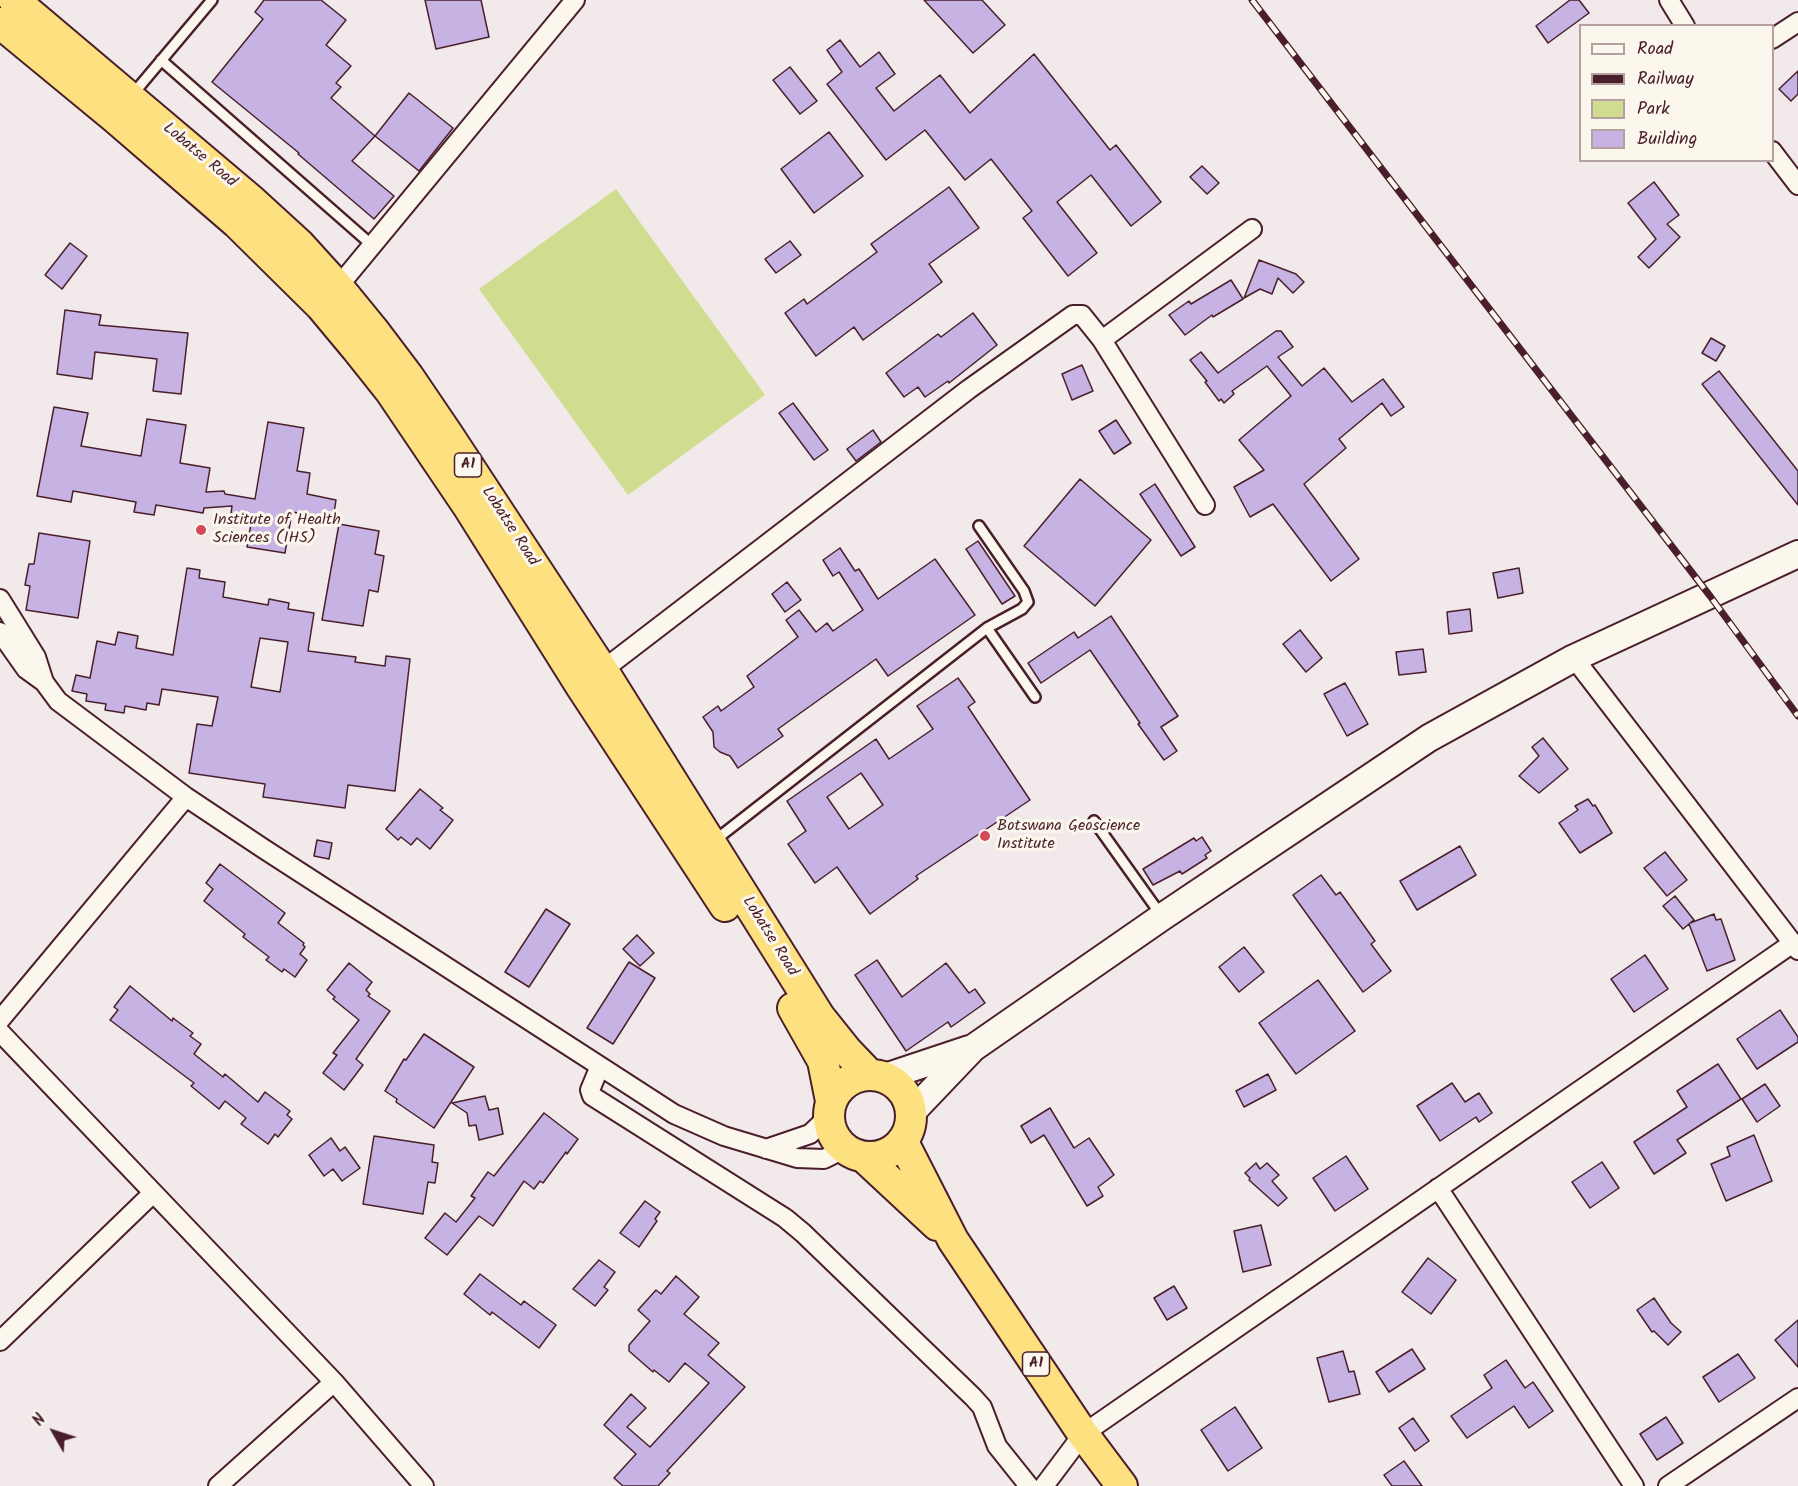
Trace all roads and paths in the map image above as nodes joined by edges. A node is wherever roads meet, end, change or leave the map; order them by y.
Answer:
1 (14, 0) edge
2 (212, 0) edge
3 (575, 0) edge
4 (1668, 0) edge
5 (1798, 22) edge
6 (0, 23) edge
7 (1684, 24) edge
8 (1774, 38) edge
9 (161, 60) junction
10 (122, 107) junction
11 (1774, 152) edge
12 (1798, 186) edge
13 (1252, 229) dead end
14 (373, 246) junction
15 (330, 296) junction
16 (1102, 340) junction
17 (1205, 505) dead end
18 (979, 526) dead end
19 (1798, 554) edge
20 (0, 599) edge
21 (987, 628) junction
22 (0, 632) edge
23 (1574, 658) junction
24 (592, 679) junction
25 (44, 682) junction
26 (1035, 697) dead end
27 (186, 797) junction
28 (1094, 821) dead end
29 (702, 850) junction
30 (1162, 917) junction
31 (1795, 947) edge
32 (0, 1020) edge
33 (0, 1032) edge
34 (973, 1048) junction
35 (600, 1066) junction
36 (877, 1076) junction
37 (830, 1109) junction
38 (912, 1112) junction
39 (903, 1142) junction
40 (766, 1149) junction
41 (854, 1153) junction
42 (1438, 1188) junction
43 (152, 1194) junction
44 (953, 1240) junction
45 (0, 1341) edge
46 (334, 1382) junction
47 (1798, 1398) edge
48 (1083, 1434) junction
49 (218, 1486) edge
50 (423, 1486) edge
51 (1029, 1486) edge
52 (1044, 1486) edge
53 (1122, 1486) edge
54 (1634, 1486) edge
55 (1668, 1486) edge

1 - 10 highway, Lobatse Road / A1
2 - 9 lane
3 - 14 street
4 - 7 street
5 - 8 street
6 - 10 highway, Lobatse Road / A1
9 - 10 lane
9 - 14 lane
10 - 15 highway, Lobatse Road / A1
11 - 12 street
13 - 16 street
14 - 15 street
15 - 24 highway, Lobatse Road / A1
16 - 17 street
16 - 24 street
18 - 21 lane
19 - 23 main road
20 - 25 street
21 - 26 lane
21 - 29 lane
22 - 25 street
23 - 30 main road
23 - 31 street
24 - 29 highway, Lobatse Road / A1
25 - 27 street
27 - 32 street
27 - 35 street
28 - 30 lane
29 - 36 highway, Lobatse Road / A1
29 - 37 highway, Lobatse Road / A1
30 - 34 main road
31 - 42 street
33 - 43 street
34 - 36 main road
34 - 38 main road
35 - 40 street
35 - 51 street
36 - 37 highway
36 - 38 highway, Lobatse Road / A1
37 - 40 street
37 - 41 highway, Lobatse Road / A1
38 - 39 highway
39 - 41 highway
39 - 44 highway, Lobatse Road / A1
40 - 41 street
41 - 44 highway, Lobatse Road / A1
42 - 48 street
42 - 54 street
43 - 45 street
43 - 46 street
44 - 48 highway, Lobatse Road / A1
46 - 49 street
46 - 50 street
47 - 55 street
48 - 52 street
48 - 53 highway, Lobatse Road / A1

